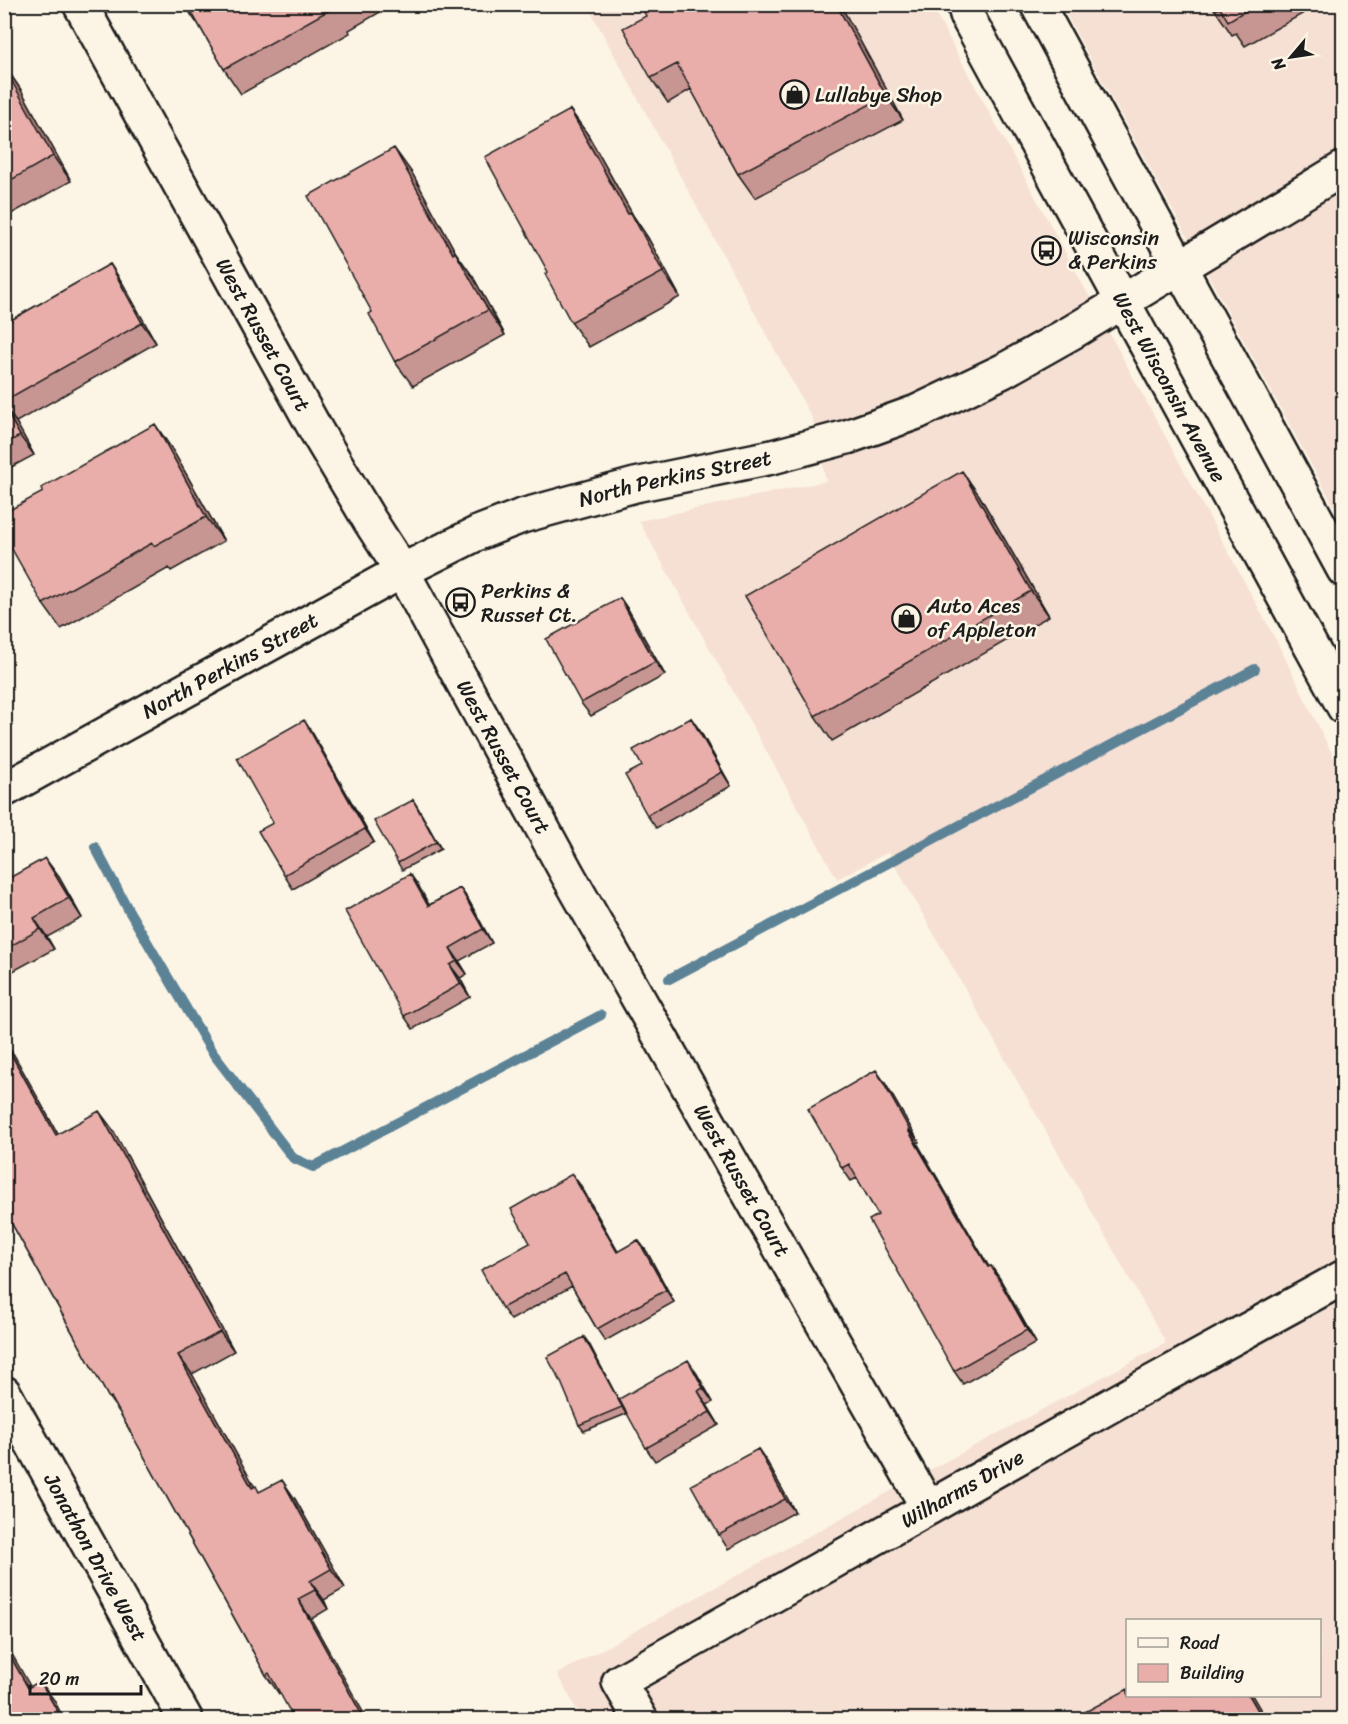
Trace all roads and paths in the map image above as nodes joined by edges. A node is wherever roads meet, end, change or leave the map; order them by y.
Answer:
1 (81, 4) edge
2 (964, 4) edge
3 (1037, 4) edge
4 (1344, 168) edge
5 (1178, 267) junction
6 (1123, 302) junction
7 (1344, 570) edge
8 (402, 571) junction
9 (1344, 706) edge
10 (4, 790) edge
11 (1344, 1277) edge
12 (4, 1393) edge
13 (928, 1508) junction
14 (186, 1719) edge
15 (640, 1719) edge

1 - 8 street, West Russet Court
2 - 6 street, West Wisconsin Avenue
3 - 5 street
4 - 5 street, North Perkins Street
5 - 6 street, North Perkins Street
5 - 7 street
6 - 8 street, North Perkins Street
6 - 9 street, West Wisconsin Avenue
8 - 10 street, North Perkins Street
8 - 13 street, West Russet Court
11 - 13 street, Wilharms Drive
12 - 14 street, Jonathon Drive West
13 - 15 street, Wilharms Drive

